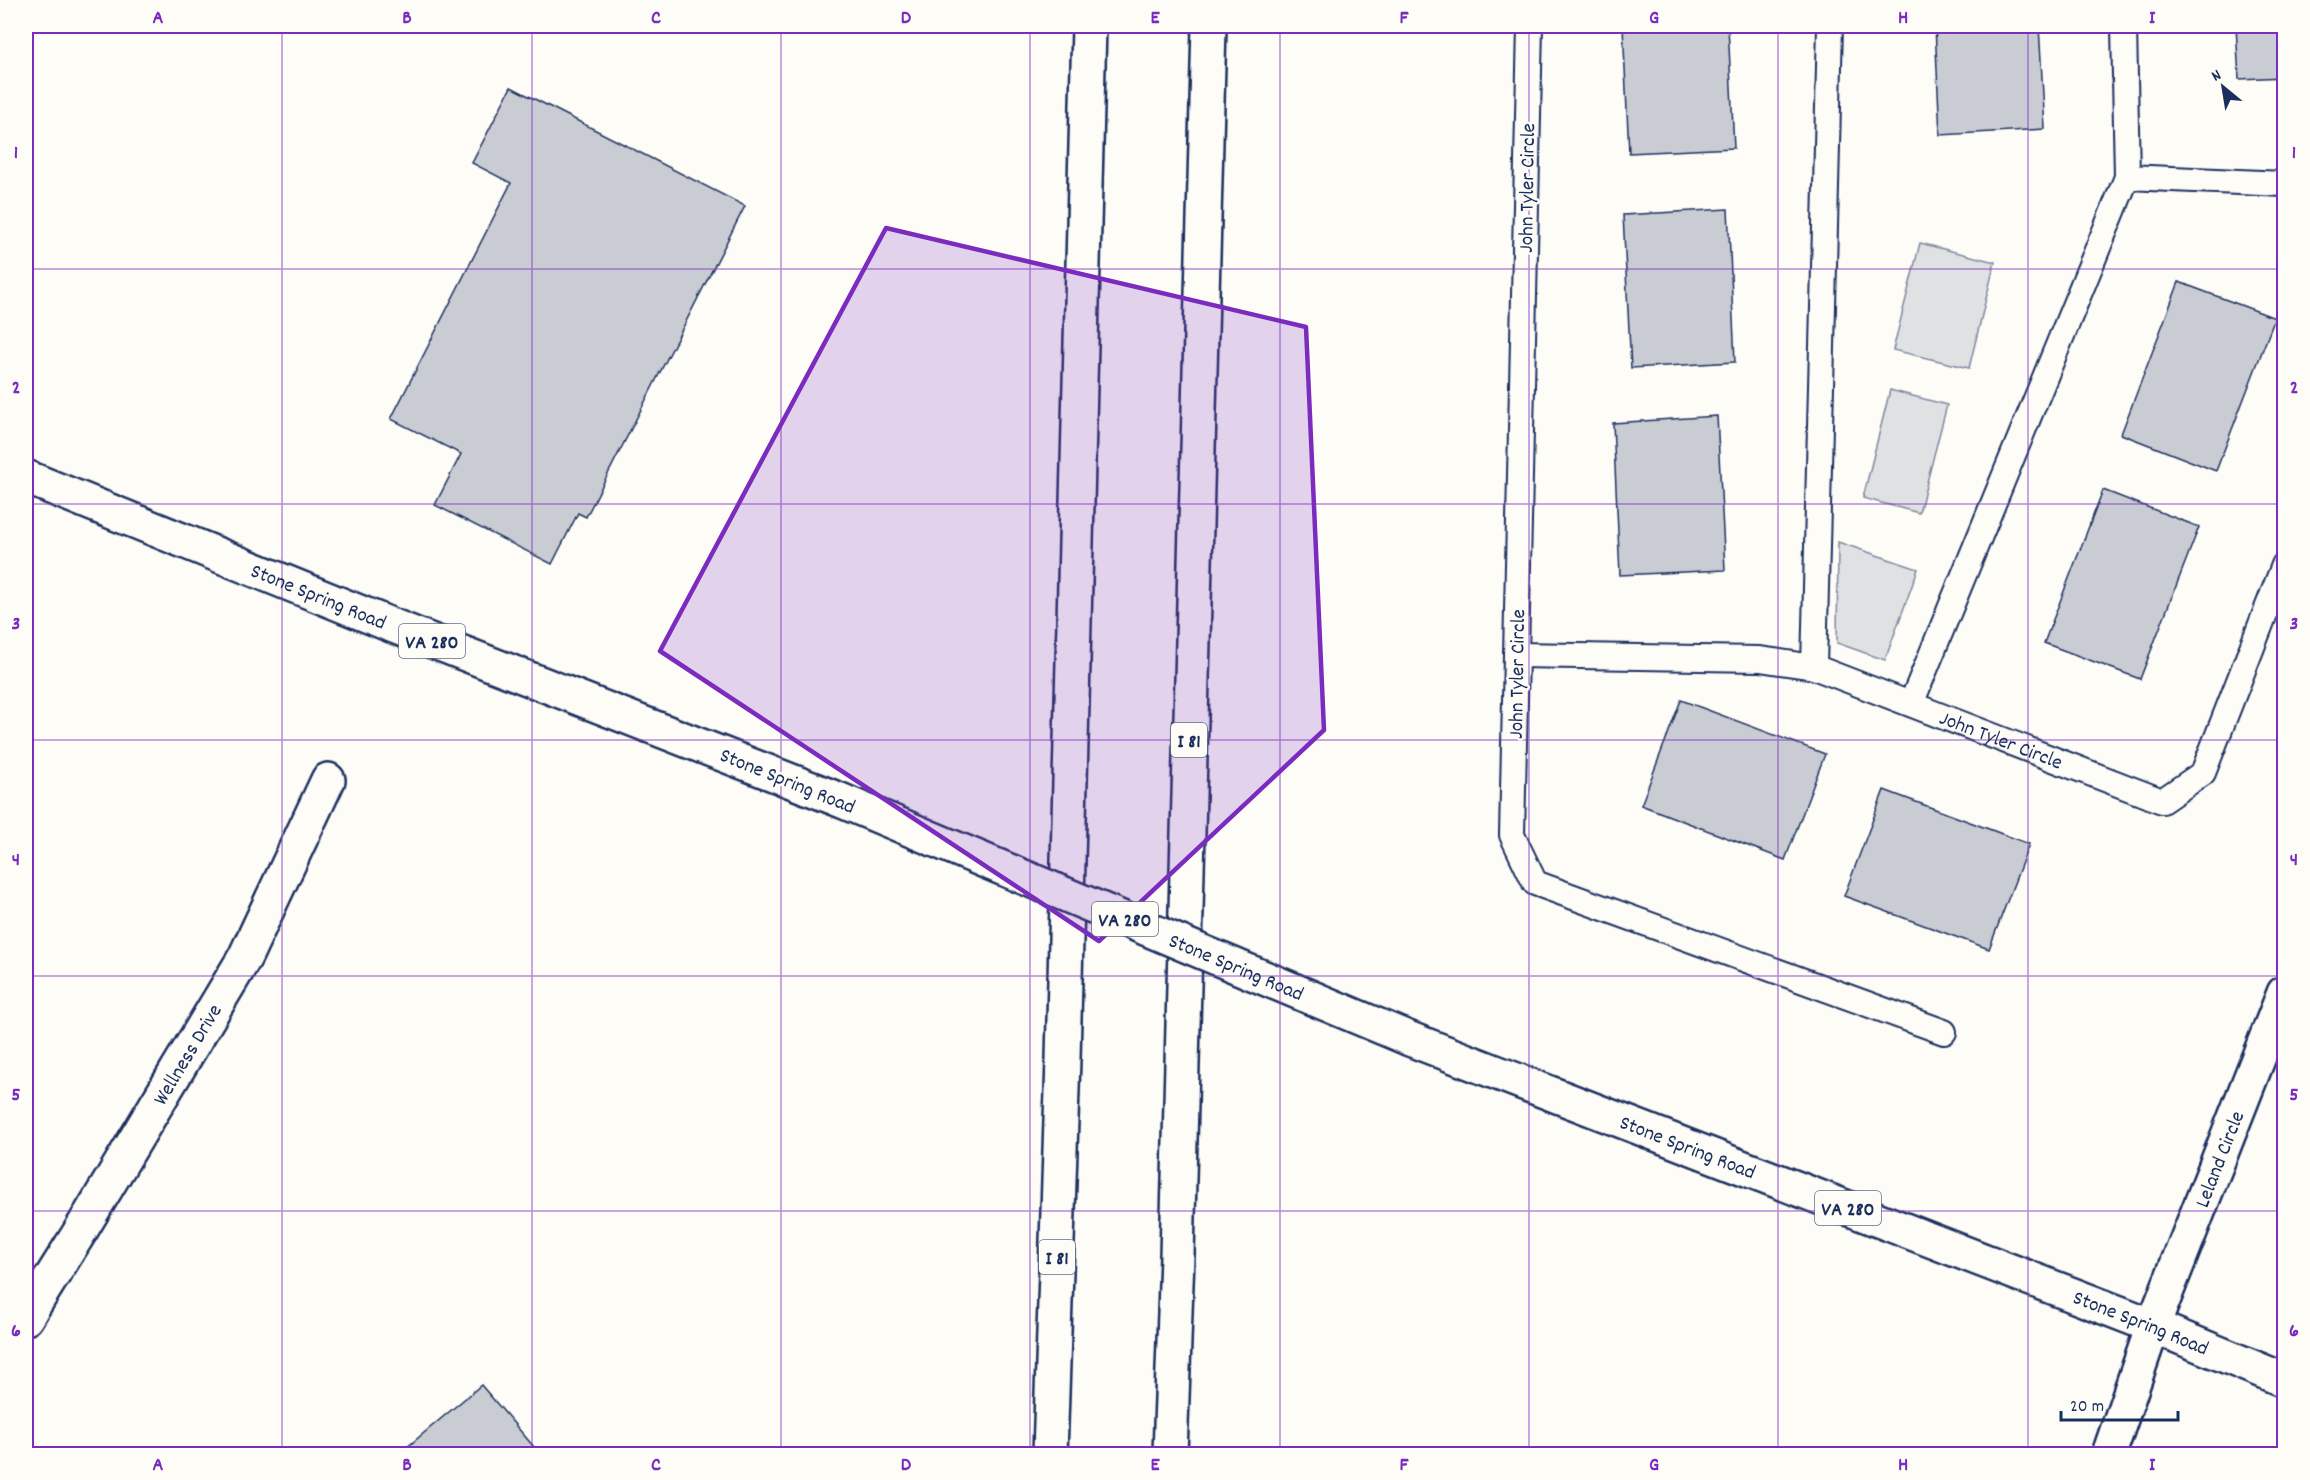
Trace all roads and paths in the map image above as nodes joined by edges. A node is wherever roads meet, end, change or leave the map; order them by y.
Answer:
1 (1089, 26) edge
2 (1209, 26) edge
3 (1530, 26) edge
4 (1830, 26) edge
5 (2124, 26) edge
6 (2127, 177) junction
7 (2284, 183) edge
8 (26, 477) edge
9 (2284, 565) edge
10 (1516, 655) junction
11 (1814, 667) junction
12 (1911, 704) junction
13 (328, 780) dead end
14 (2284, 993) edge
15 (1944, 1032) dead end
16 (26, 1318) edge
17 (2153, 1326) junction
18 (2284, 1380) edge
19 (1050, 1455) edge
20 (1170, 1455) edge
21 (2109, 1455) edge

1 - 19 main road, I 81
2 - 20 main road, I 81
3 - 10 lane, John Tyler Circle
4 - 11 lane
5 - 6 lane
6 - 7 lane
6 - 12 lane
8 - 17 main road, Stone Spring Road / VA 280, bridge
9 - 12 lane, John Tyler Circle
10 - 11 lane, John Tyler Circle
10 - 15 lane, John Tyler Circle
11 - 12 lane, John Tyler Circle
13 - 16 main road, Wellness Drive
14 - 17 main road, Leland Circle
17 - 18 main road, Stone Spring Road / VA 280
17 - 21 main road, Leland Circle

